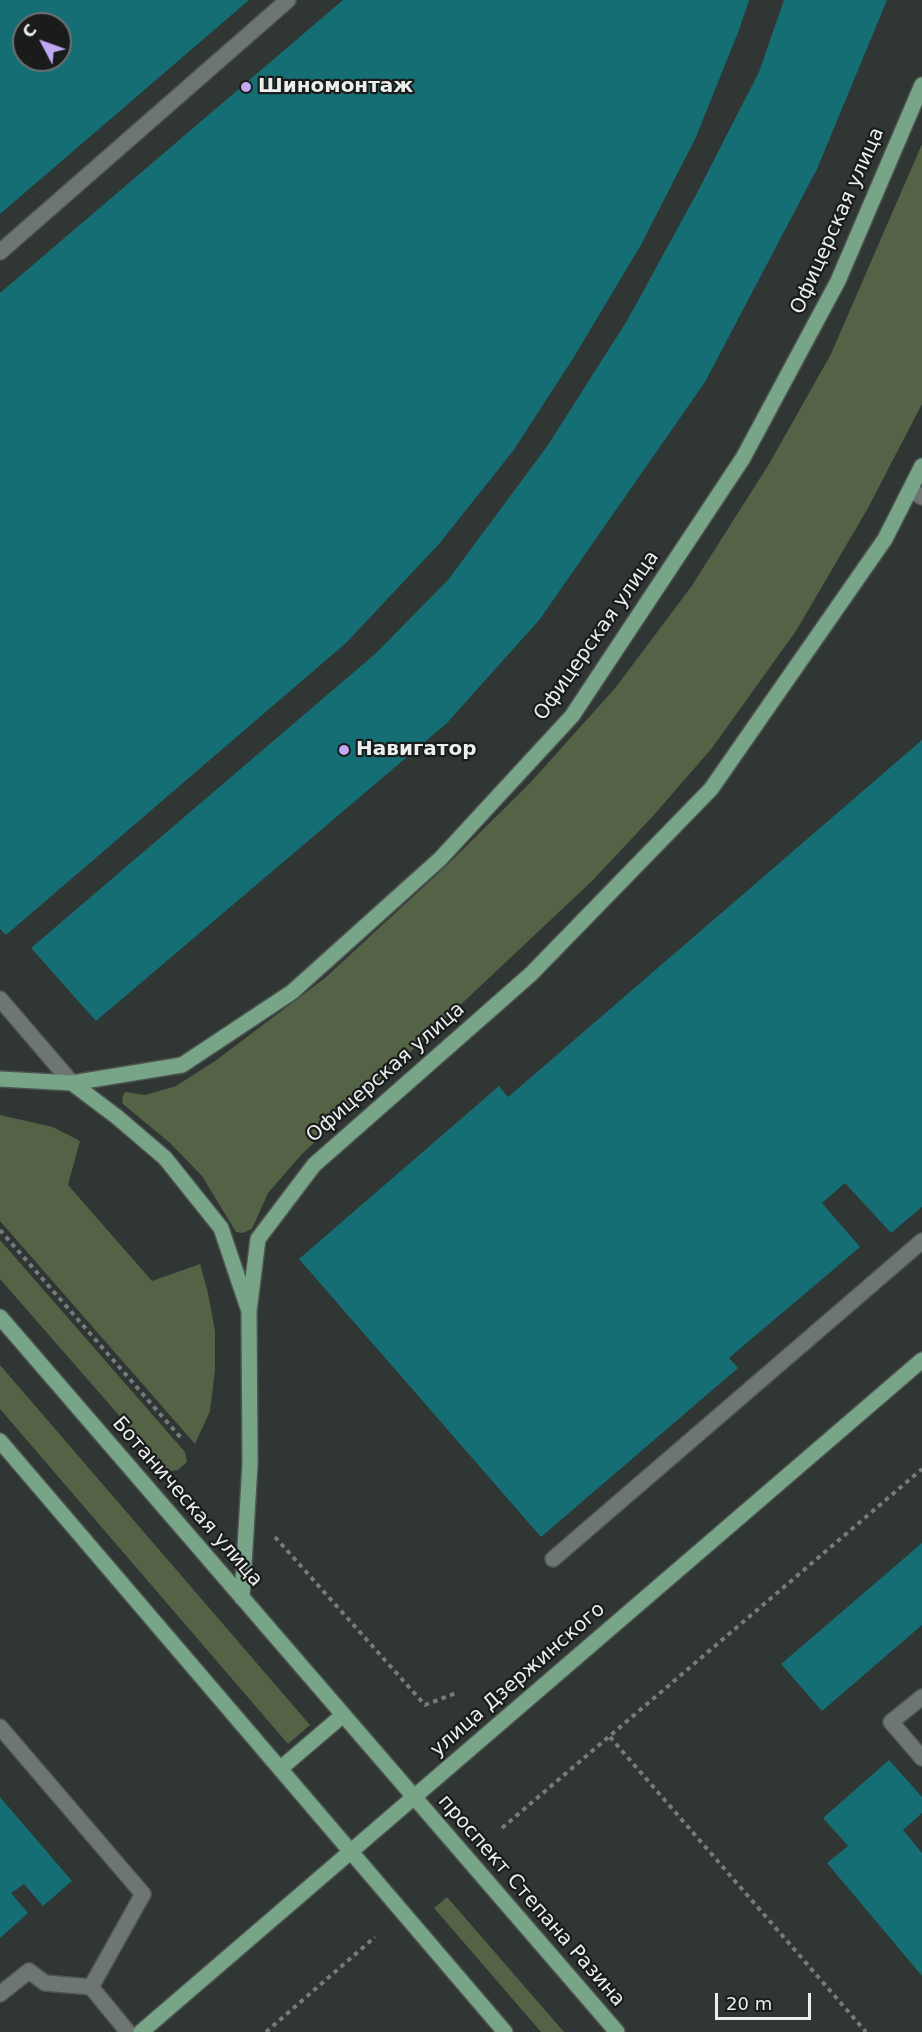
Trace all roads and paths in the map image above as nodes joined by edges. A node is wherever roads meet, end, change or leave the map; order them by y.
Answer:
1 (288, 0) edge
2 (922, 85) edge
3 (0, 252) edge
4 (922, 466) edge
5 (916, 493) edge
6 (0, 999) edge
7 (0, 1079) edge
8 (72, 1083) junction
9 (0, 1230) edge
10 (922, 1241) edge
11 (249, 1311) junction
12 (0, 1317) edge
13 (922, 1360) edge
14 (181, 1438) dead end
15 (0, 1441) edge
16 (922, 1469) edge
17 (275, 1537) dead end
18 (553, 1559) dead end
19 (242, 1598) junction
20 (456, 1693) dead end
21 (922, 1697) edge
22 (342, 1715) junction
23 (0, 1727) edge
24 (610, 1737) junction
25 (922, 1758) edge
26 (281, 1768) junction
27 (413, 1798) junction
28 (502, 1828) dead end
29 (351, 1850) junction
30 (375, 1937) dead end
31 (91, 1987) junction
32 (0, 1995) edge
33 (128, 2032) edge
34 (141, 2032) edge
35 (266, 2032) edge
36 (505, 2032) edge
37 (616, 2032) edge
38 (866, 2032) edge

1 - 3 lane
2 - 8 main road, Офицерская улица
4 - 5 main road, Офицерская улица
5 - 11 main road, Офицерская улица
6 - 8 lane
7 - 8 main road, Офицерская улица
8 - 11 main road
9 - 14 path
10 - 18 lane
11 - 19 main road
12 - 19 main road, Ботаническая улица
13 - 27 main road, улица Дзержинского
15 - 26 main road
16 - 24 path
17 - 20 path
19 - 22 main road, Ботаническая улица
21 - 25 lane
22 - 26 main road
22 - 27 main road, Ботаническая улица
23 - 31 lane
24 - 28 path
24 - 38 path
26 - 29 main road
27 - 29 main road, улица Дзержинского
27 - 37 main road, проспект Степана Разина
29 - 34 main road, улица Дзержинского
29 - 36 main road
30 - 35 path
31 - 32 lane
31 - 33 lane

